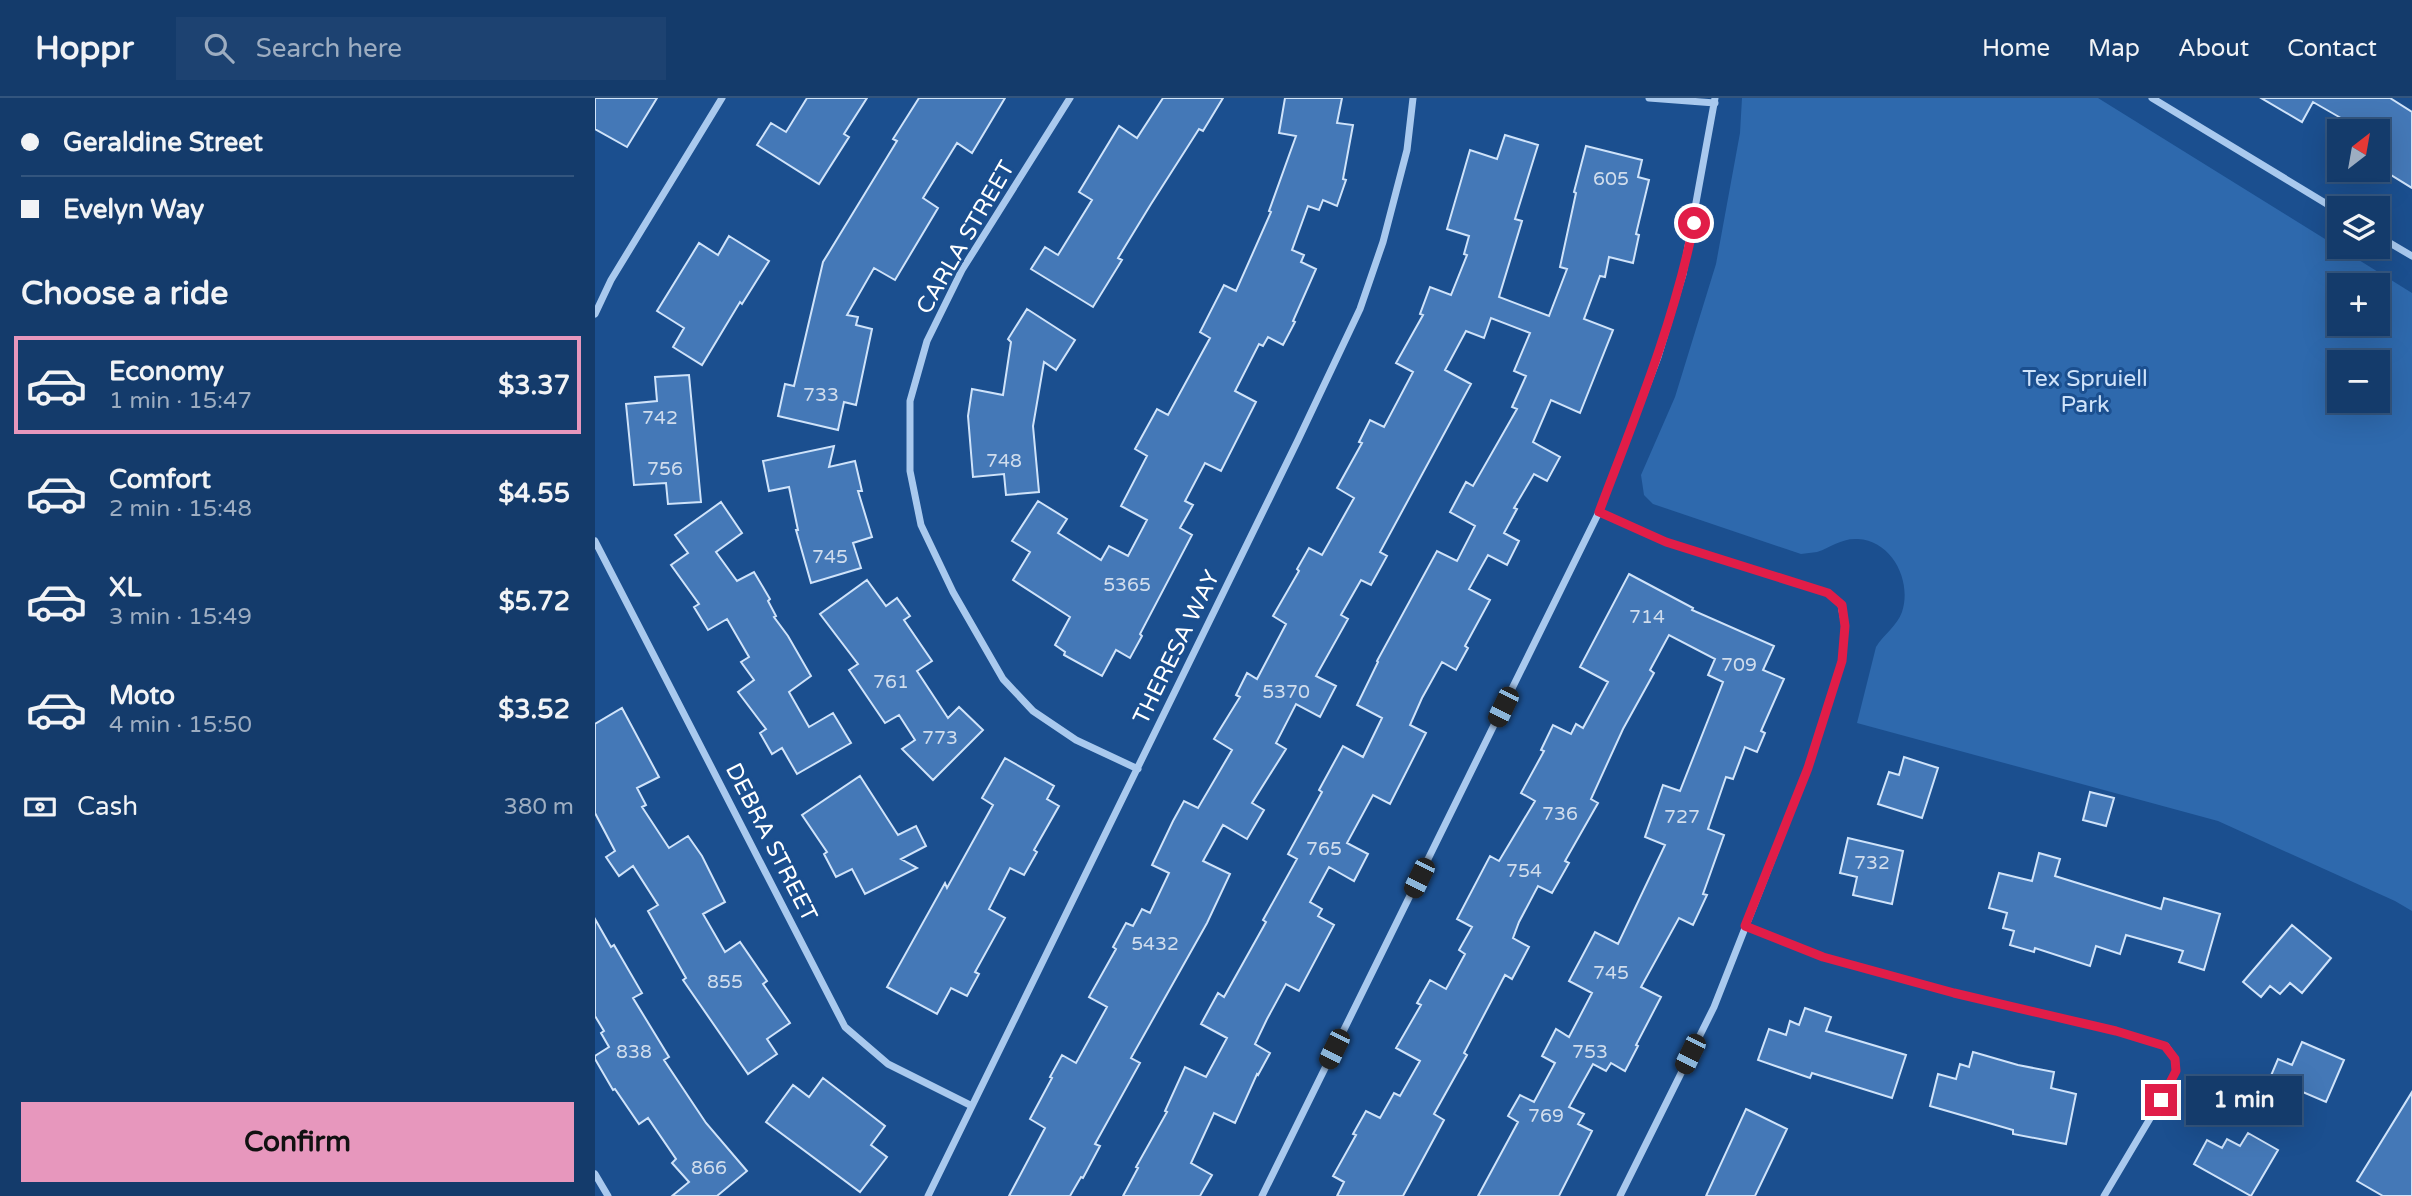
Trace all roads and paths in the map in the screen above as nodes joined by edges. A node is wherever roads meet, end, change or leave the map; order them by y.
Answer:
1 (722, 98) edge
2 (1070, 98) edge
3 (1413, 98) edge
4 (1649, 98) edge
5 (2152, 98) edge
6 (1715, 101) edge
7 (2327, 204) edge
8 (2390, 243) edge
9 (2412, 256) edge
10 (595, 314) edge
11 (1599, 512) junction
12 (595, 541) edge
13 (1138, 769) junction
14 (1745, 926) junction
15 (972, 1106) junction
16 (595, 1174) edge
17 (608, 1196) edge
18 (928, 1196) edge
19 (1262, 1196) edge
20 (1620, 1196) edge
21 (2104, 1196) edge

1 - 10 street
2 - 13 street, CARLA STREET
3 - 13 street, THERESA WAY
4 - 6 street
5 - 7 street
6 - 11 street
8 - 9 street
11 - 14 street
11 - 19 street
12 - 15 street, DEBRA STREET
13 - 15 street, THERESA WAY
14 - 20 street
14 - 21 street
15 - 18 street, THERESA WAY
16 - 17 street

